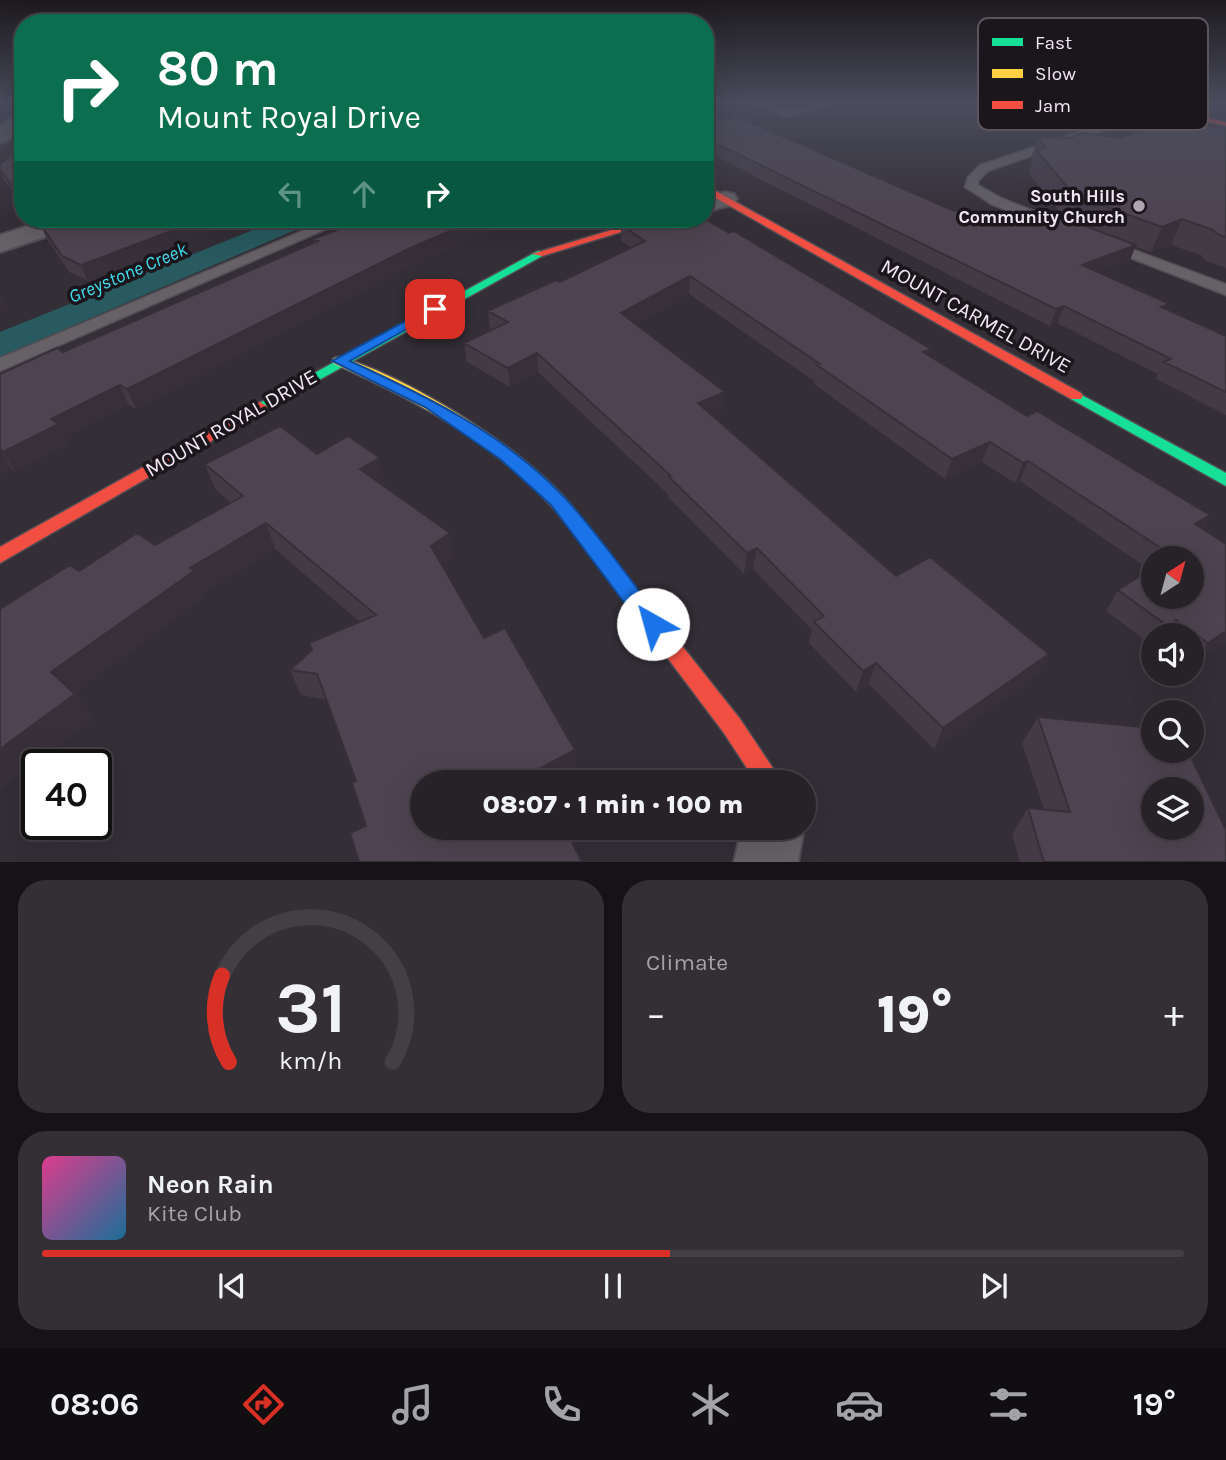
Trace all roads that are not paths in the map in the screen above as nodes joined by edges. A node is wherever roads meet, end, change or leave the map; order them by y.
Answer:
1 (1058, 142) edge
2 (714, 199) edge
3 (48, 228) edge
4 (321, 228) edge
5 (628, 228) edge
6 (1072, 231) edge
7 (0, 244) edge
8 (1105, 244) edge
9 (1226, 290) edge
10 (339, 361) junction
11 (0, 365) edge
12 (1226, 480) edge
13 (0, 556) edge
14 (762, 770) edge
15 (771, 840) edge
16 (766, 862) edge

1 - 6 lane
2 - 12 street, MOUNT CARMEL DRIVE
3 - 7 street
4 - 11 lane
5 - 10 street, MOUNT ROYAL DRIVE
8 - 9 lane
10 - 13 street, MOUNT ROYAL DRIVE
10 - 14 street
15 - 16 street

